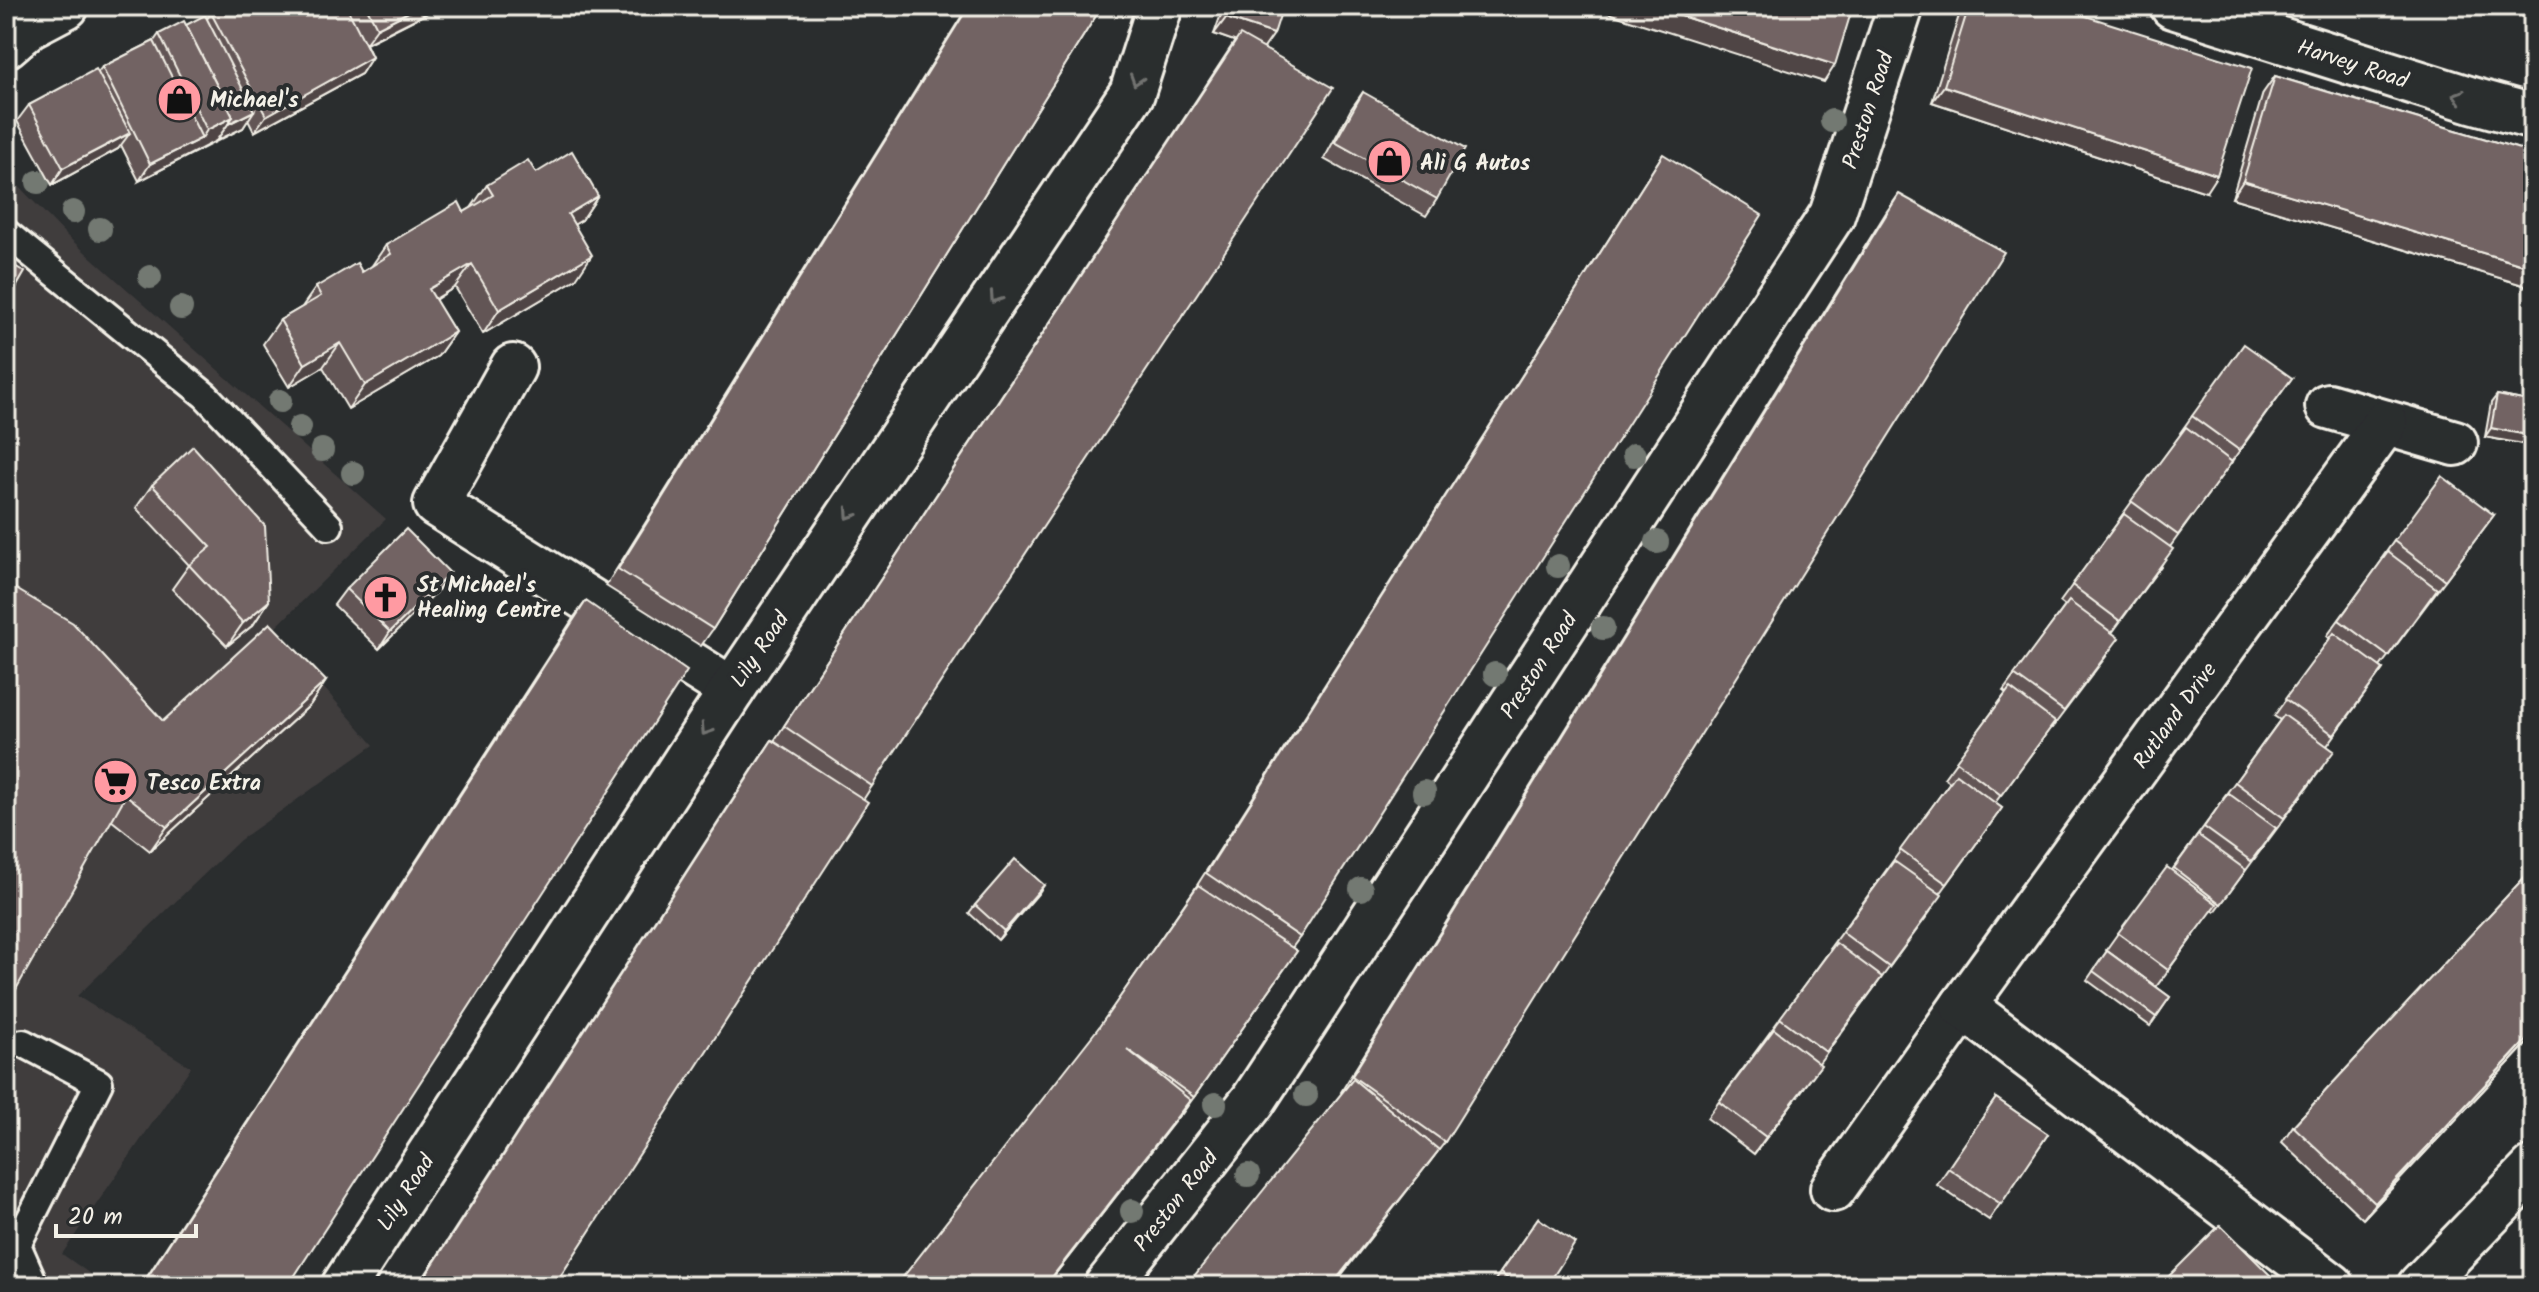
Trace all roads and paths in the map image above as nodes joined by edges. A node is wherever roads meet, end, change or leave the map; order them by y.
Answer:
1 (66, 6) edge
2 (1160, 6) edge
3 (1901, 6) edge
4 (2173, 6) edge
5 (6, 45) edge
6 (2533, 117) edge
7 (6, 233) edge
8 (513, 367) dead end
9 (2328, 406) dead end
10 (2385, 423) junction
11 (2455, 443) dead end
12 (329, 526) dead end
13 (732, 690) junction
14 (1963, 1006) junction
15 (23, 1043) dead end
16 (2533, 1169) edge
17 (1833, 1189) dead end
18 (35, 1286) edge
19 (344, 1286) edge
20 (1107, 1286) edge
21 (2332, 1286) edge
22 (2420, 1286) edge

1 - 5 street
2 -> 13 street, Lily Road
3 - 20 street, Preston Road
6 -> 4 street, Harvey Road
7 - 12 lane
8 - 13 street
9 - 10 street
10 - 11 street
10 - 14 street, Rutland Drive
13 -> 19 street, Lily Road
14 - 17 street, Rutland Drive
14 - 21 street
15 - 18 lane
16 - 22 street

